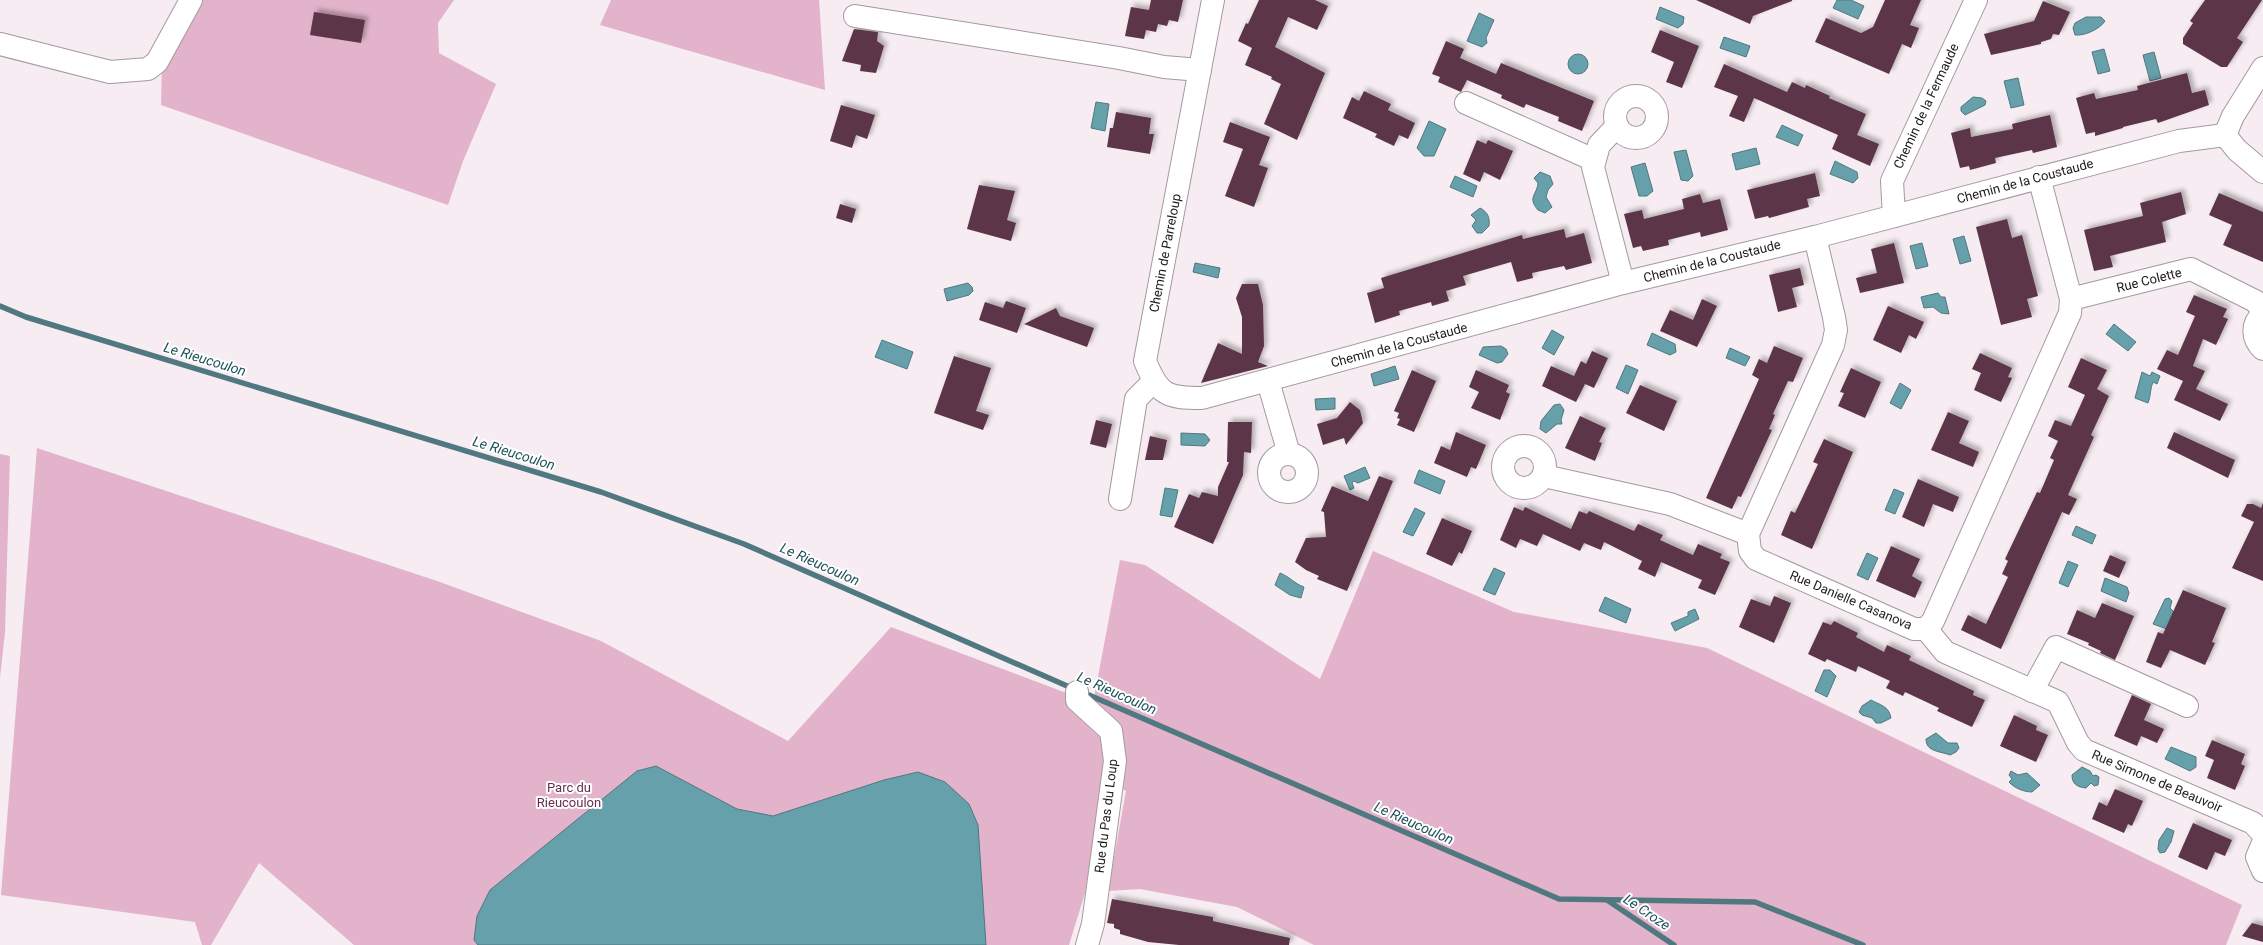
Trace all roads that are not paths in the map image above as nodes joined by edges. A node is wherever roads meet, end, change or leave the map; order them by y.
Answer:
1 (191, 0) edge
2 (1213, 0) edge
3 (1976, 0) edge
4 (855, 16) dead end
5 (0, 44) edge
6 (2263, 68) edge
7 (1200, 70) junction
8 (1466, 103) dead end
9 (1617, 126) dead end
10 (2225, 136) junction
11 (1594, 160) junction
12 (2263, 172) edge
13 (2039, 177) junction
14 (1894, 216) junction
15 (1814, 236) junction
16 (1623, 283) junction
17 (2071, 299) junction
18 (2263, 311) edge
19 (2263, 314) edge
20 (2263, 349) edge
21 (1154, 381) junction
22 (1268, 381) junction
23 (1286, 454) dead end
24 (1544, 476) dead end
25 (1120, 499) dead end
26 (1748, 534) junction
27 (1926, 629) junction
28 (2032, 691) junction
29 (1077, 696) dead end
30 (2187, 706) dead end
31 (2263, 834) edge
32 (2263, 843) edge
33 (2263, 871) edge
34 (1087, 945) edge

1 - 5 street
2 - 7 street, Chemin de Parreloup
3 - 14 street, Chemin de la Fermaude
4 - 7 street
6 - 10 street
7 - 21 street, Chemin de Parreloup
8 - 11 street
9 - 11 street
10 - 12 street
10 - 13 street, Chemin de la Coustaude
11 - 16 street
13 - 14 street, Chemin de la Coustaude
13 - 17 street, Rue Danielle Casanova
14 - 15 street, Chemin de la Coustaude
15 - 16 street, Chemin de la Coustaude
15 - 26 street
16 - 22 street, Chemin de la Coustaude
17 - 18 street, Rue Colette
17 - 27 street, Rue Danielle Casanova
19 - 20 street
21 - 22 street, Chemin de la Coustaude
21 - 25 street
22 - 23 street
24 - 26 street
26 - 27 street, Rue Danielle Casanova
27 - 28 street, Rue Simone de Beauvoir
28 - 30 street
28 - 31 street, Rue Simone de Beauvoir
29 - 34 street, Rue du Pas du Loup
32 - 33 street

